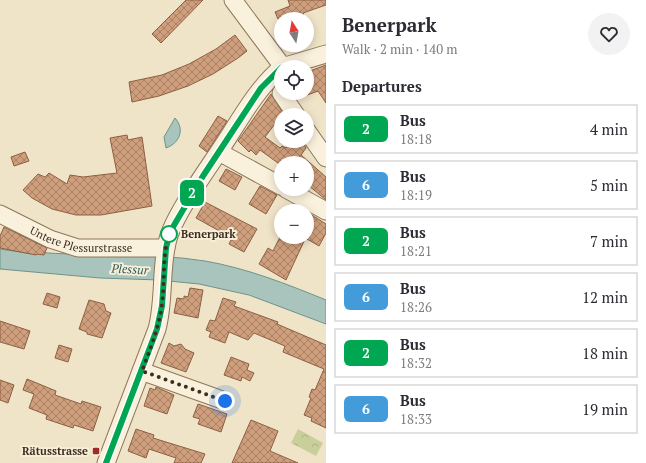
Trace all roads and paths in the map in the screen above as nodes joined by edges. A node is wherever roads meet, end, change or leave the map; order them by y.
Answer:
1 (233, 0) edge
2 (326, 54) edge
3 (274, 60) edge
4 (308, 60) edge
5 (274, 75) edge
6 (314, 141) edge
7 (219, 152) junction
8 (326, 158) edge
9 (274, 182) edge
10 (299, 196) edge
11 (326, 211) edge
12 (0, 214) edge
13 (166, 251) junction
14 (142, 371) junction
15 (225, 401) dead end
16 (106, 463) edge

1 - 3 street
2 - 4 street
5 - 7 street
6 - 8 street
7 - 9 street
7 - 13 street
10 - 11 street
12 - 13 street, Untere Plessurstrasse
13 - 14 street
14 - 15 street
14 - 16 street

